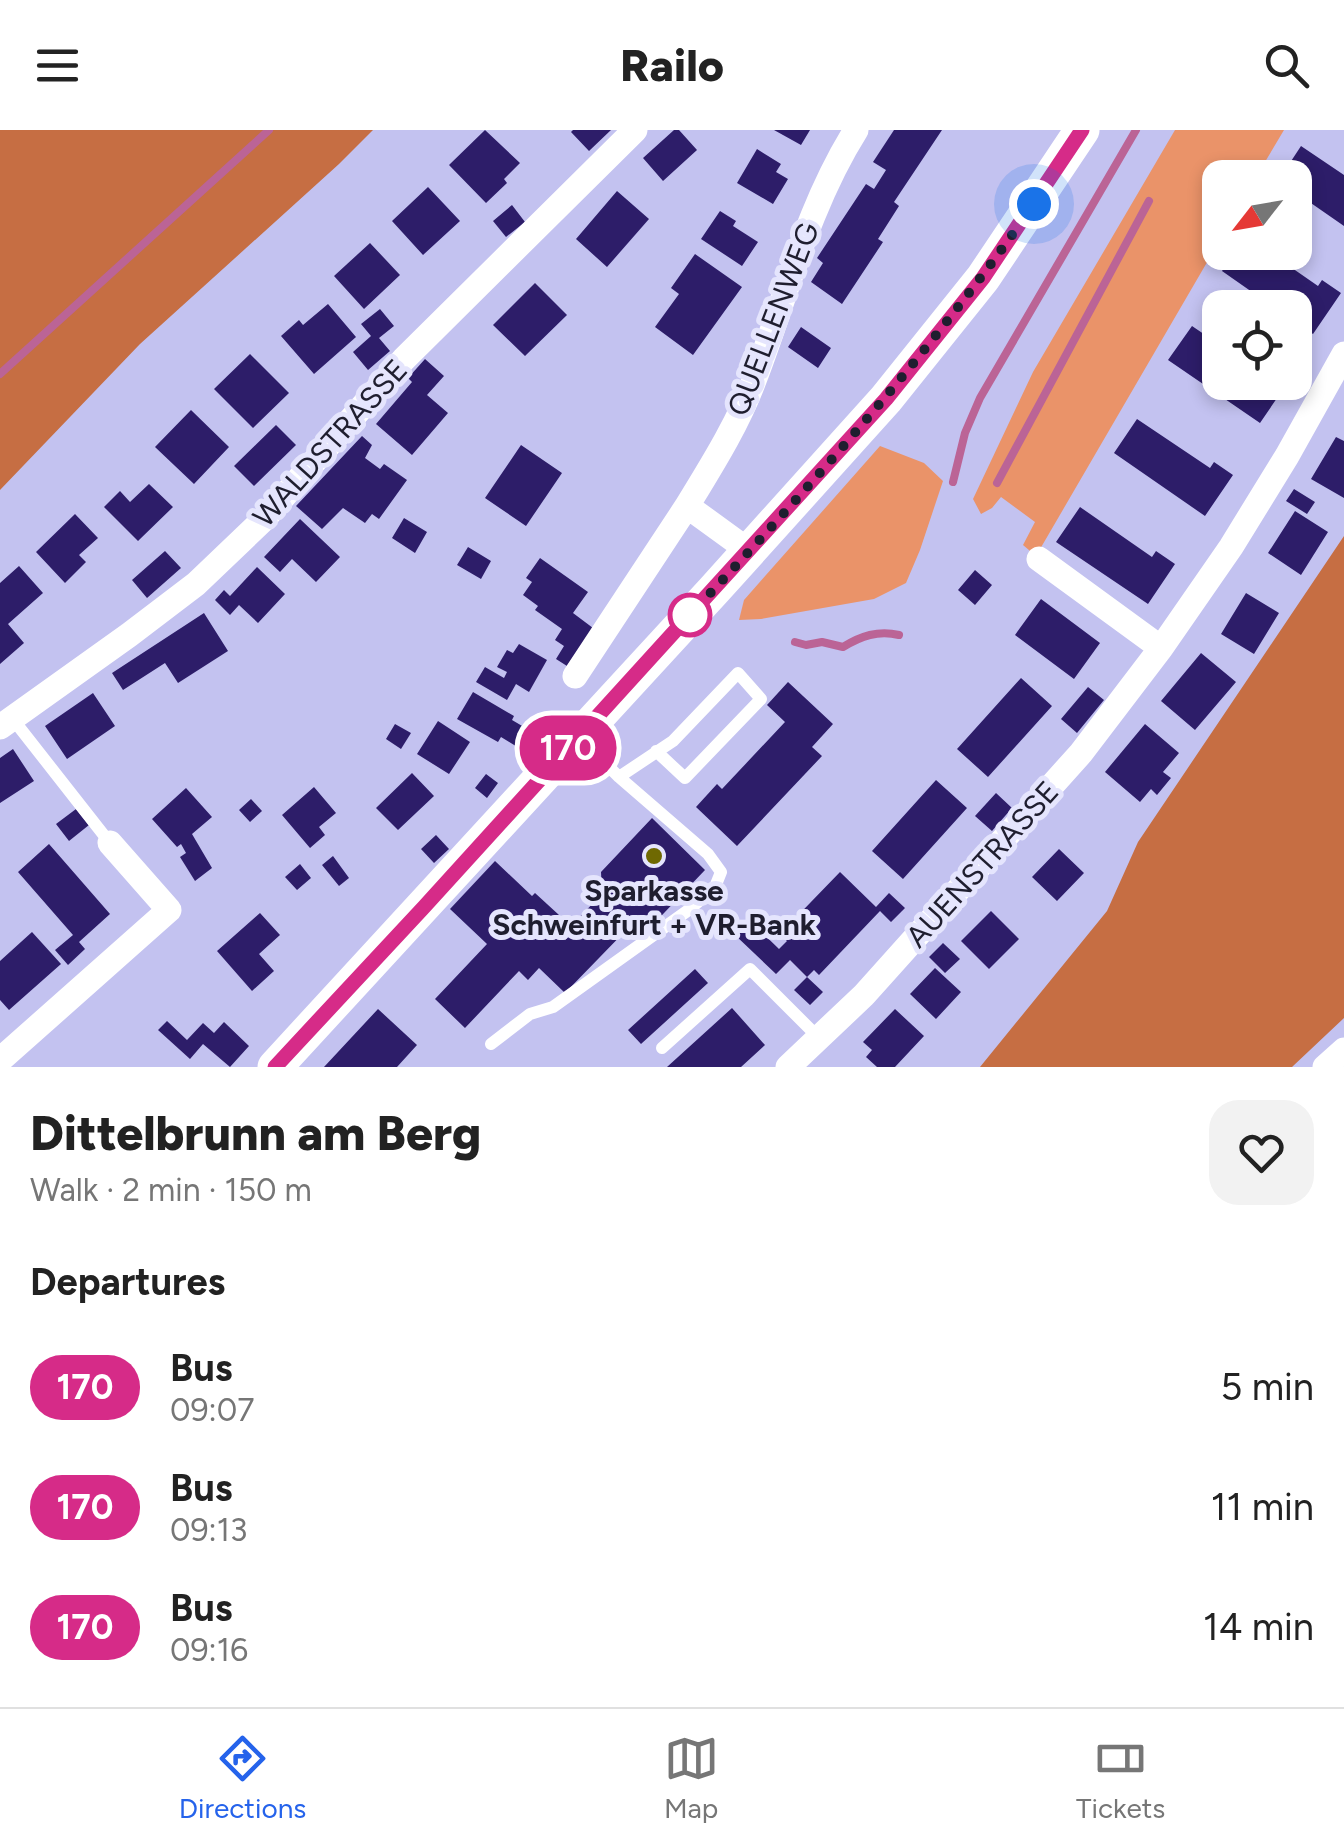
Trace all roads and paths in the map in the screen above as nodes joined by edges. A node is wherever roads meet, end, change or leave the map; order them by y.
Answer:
1 (636, 130) edge
2 (856, 130) edge
3 (1082, 130) edge
4 (1344, 354) edge
5 (687, 506) junction
6 (749, 551) junction
7 (1039, 559) dead end
8 (1161, 648) junction
9 (576, 676) dead end
10 (6, 722) edge
11 (578, 736) junction
12 (656, 751) junction
13 (618, 777) junction
14 (110, 843) joint
15 (819, 1038) junction
16 (492, 1044) dead end
17 (662, 1048) dead end
18 (1344, 1050) edge
19 (0, 1060) edge
20 (275, 1067) edge
21 (788, 1067) edge
22 (1326, 1067) edge

1 - 10 street, WALDSTRASSE
2 - 5 street, QUELLENWEG
3 - 6 street
4 - 8 street, AUENSTRASSE
5 - 6 street
5 - 9 street, QUELLENWEG
6 - 11 street
7 - 8 street
8 - 15 street, AUENSTRASSE
10 - 14 lane
11 - 13 lane
11 - 20 street
12 - 12 lane
12 - 13 lane
13 - 16 lane
14 - 19 street
15 - 17 lane
15 - 21 street, AUENSTRASSE
18 - 22 street

